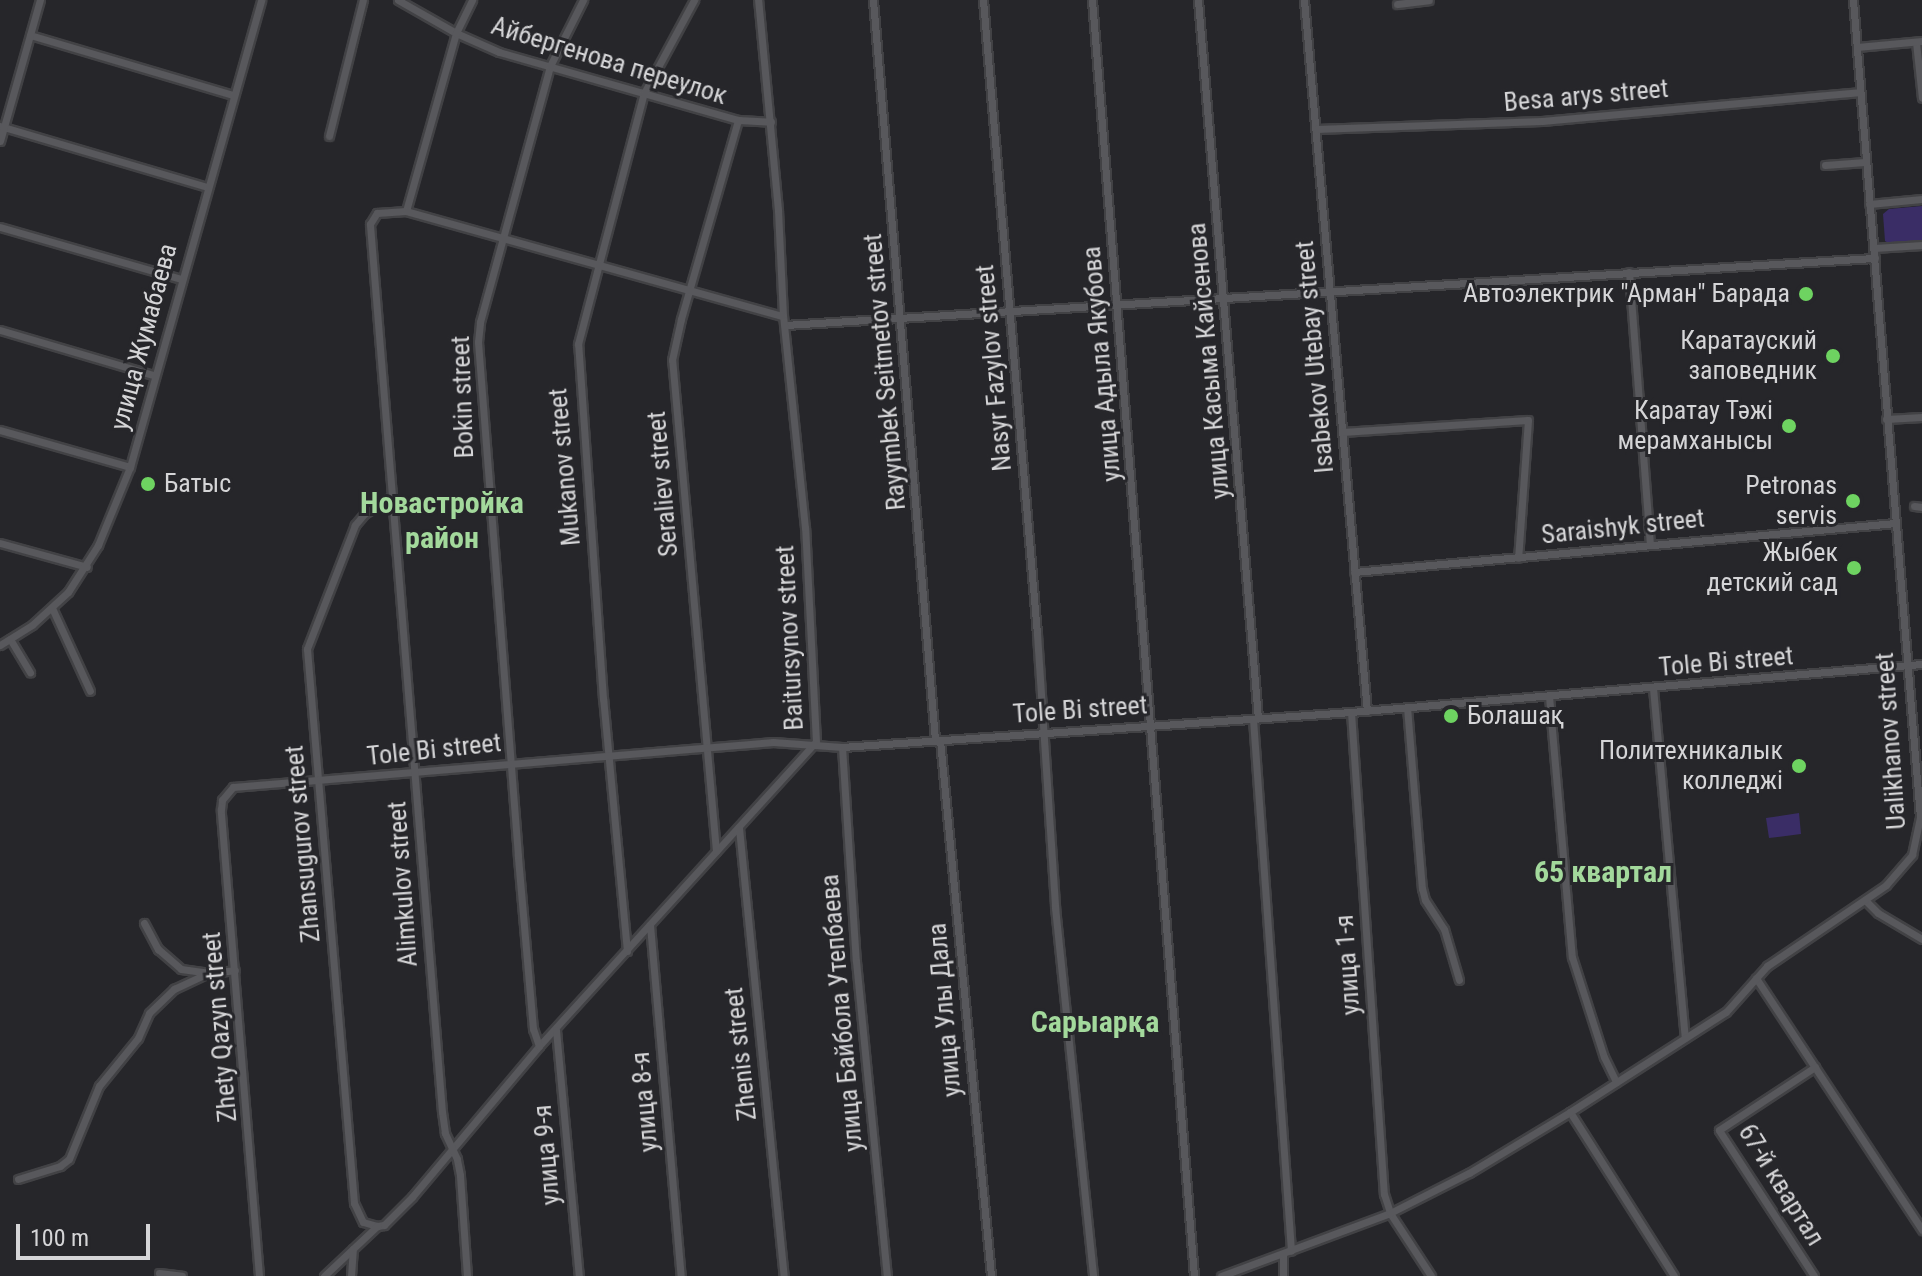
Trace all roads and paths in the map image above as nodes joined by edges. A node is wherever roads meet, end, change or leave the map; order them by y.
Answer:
1 (40, 0) edge
2 (363, 0) edge
3 (398, 0) edge
4 (472, 0) edge
5 (583, 0) edge
6 (694, 0) edge
7 (758, 0) edge
8 (873, 0) edge
9 (983, 0) edge
10 (1092, 0) edge
11 (1198, 0) edge
12 (1304, 0) edge
13 (1429, 0) edge
14 (1853, 0) edge
15 (258, 1) edge
16 (1397, 4) dead end
17 (456, 33) junction
18 (30, 35) junction
19 (1919, 42) edge
20 (1857, 47) junction
21 (550, 66) junction
22 (1859, 92) junction
23 (644, 93) junction
24 (233, 95) junction
25 (1922, 98) edge
26 (738, 120) junction
27 (771, 122) junction
28 (2, 126) edge
29 (1316, 129) junction
30 (329, 136) dead end
31 (0, 141) edge
32 (1865, 162) junction
33 (1825, 165) dead end
34 (207, 187) junction
35 (1922, 199) edge
36 (1869, 204) junction
37 (406, 211) junction
38 (0, 227) edge
39 (503, 237) junction
40 (1922, 245) edge
41 (1874, 248) junction
42 (1875, 258) junction
43 (596, 264) junction
44 (1629, 272) junction
45 (181, 279) junction
46 (690, 290) junction
47 (1330, 291) junction
48 (1225, 299) junction
49 (1117, 304) junction
50 (1009, 312) junction
51 (783, 316) junction
52 (900, 320) junction
53 (785, 325) junction
54 (0, 330) edge
55 (153, 375) junction
56 (1922, 417) edge
57 (1886, 419) junction
58 (0, 430) edge
59 (1342, 432) junction
60 (130, 467) junction
61 (391, 497) junction
62 (1896, 523) junction
63 (0, 543) edge
64 (1650, 544) junction
65 (1518, 558) junction
66 (87, 567) junction
67 (1354, 572) junction
68 (52, 608) junction
69 (10, 639) junction
70 (0, 645) edge
71 (1922, 664) edge
72 (1907, 666) junction
73 (30, 672) dead end
74 (1653, 688) junction
75 (90, 691) dead end
76 (1549, 696) junction
77 (1407, 707) junction
78 (1367, 711) junction
79 (1351, 712) junction
80 (1256, 719) junction
81 (1152, 725) junction
82 (1044, 732) junction
83 (938, 740) junction
84 (816, 742) junction
85 (842, 747) junction
86 (705, 748) junction
87 (608, 754) junction
88 (511, 762) junction
89 (415, 772) junction
90 (318, 782) junction
91 (241, 787) joint
92 (1921, 817) edge
93 (739, 828) junction
94 (716, 851) junction
95 (1865, 900) junction
96 (144, 923) dead end
97 (650, 925) junction
98 (1922, 939) edge
99 (627, 951) junction
100 (235, 970) junction
101 (208, 973) junction
102 (1756, 978) junction
103 (1459, 980) dead end
104 (556, 1030) junction
105 (1685, 1038) junction
106 (539, 1046) junction
107 (1815, 1067) junction
108 (1616, 1082) junction
109 (1570, 1112) junction
110 (453, 1149) junction
111 (18, 1179) dead end
112 (1390, 1213) junction
113 (377, 1226) junction
114 (1922, 1230) edge
115 (353, 1249) junction
116 (1287, 1252) junction
117 (159, 1273) dead end
118 (182, 1276) edge
119 (259, 1276) edge
120 (324, 1276) edge
121 (351, 1276) edge
122 (467, 1276) edge
123 (579, 1276) edge
124 (681, 1276) edge
125 (784, 1276) edge
126 (887, 1276) edge
127 (991, 1276) edge
128 (1093, 1276) edge
129 (1194, 1276) edge
130 (1221, 1276) edge
131 (1283, 1276) edge
132 (1431, 1276) edge
133 (1674, 1276) edge
134 (1814, 1276) edge

1 - 18 street
2 - 30 street
3 - 17 street, Айбергенова переулок
4 - 17 street
5 - 21 street, Bokin street
6 - 23 street, Mukanov street
7 - 27 street, Baitursynov street
8 - 52 street, Rayymbek Seitmetov street
9 - 50 street, Nasyr Fazylov street
10 - 49 street, улица Адыла Якубова
11 - 48 street, улица Касыма Кайсенова
12 - 29 street, Isabekov Utebay street
13 - 16 street
14 - 20 street, Ualikhanov street
15 - 24 street, улица Жумабаева
17 - 21 street, Айбергенова переулок
17 - 37 street
18 - 24 street
18 - 28 street
19 - 20 street
19 - 25 street
20 - 22 street, Ualikhanov street
21 - 23 street, Айбергенова переулок
21 - 39 street, Bokin street
22 - 29 street, Besa arys street
22 - 32 street, Ualikhanov street
23 - 26 street, Айбергенова переулок
23 - 43 street, Mukanov street
24 - 34 street, улица Жумабаева
26 - 27 street, Айбергенова переулок
26 - 46 street, Seraliev street
27 - 51 street, Baitursynov street
28 - 31 street
28 - 34 street
29 - 47 street, Isabekov Utebay street
32 - 33 street
32 - 36 street, Ualikhanov street
34 - 45 street, улица Жумабаева
35 - 36 street
36 - 41 street, Ualikhanov street
37 - 39 street
37 - 61 street, Alimkulov street
38 - 45 street
39 - 43 street
39 - 88 street, Bokin street
40 - 41 street
41 - 42 street, Ualikhanov street
42 - 44 street
42 - 57 street, Ualikhanov street
43 - 46 street
43 - 87 street, Mukanov street
44 - 47 street
44 - 64 street
45 - 55 street, улица Жумабаева
46 - 51 street
46 - 86 street, Seraliev street
47 - 48 street
47 - 59 street, Isabekov Utebay street
48 - 49 street
48 - 80 street, улица Касыма Кайсенова
49 - 50 street
49 - 81 street, улица Адыла Якубова
50 - 52 street
50 - 82 street, Nasyr Fazylov street
51 - 53 street, Baitursynov street
52 - 53 street
52 - 83 street, Rayymbek Seitmetov street
53 - 84 street, Baitursynov street
54 - 55 street
55 - 60 street, улица Жумабаева
56 - 57 street
57 - 62 street, Ualikhanov street
58 - 60 street
59 - 65 street
59 - 67 street, Isabekov Utebay street
60 - 66 street, улица Жумабаева
61 - 89 street, Alimkulov street
61 - 90 street, Zhansugurov street
62 - 64 street, Saraishyk street
62 - 72 street, Ualikhanov street
63 - 66 street
64 - 65 street, Saraishyk street
65 - 67 street, Saraishyk street
66 - 68 street, улица Жумабаева
67 - 78 street, Isabekov Utebay street
68 - 69 street, улица Жумабаева
68 - 75 street
69 - 70 street, улица Жумабаева
69 - 73 street
71 - 72 street, Tole Bi street
72 - 74 street, Tole Bi street
72 - 92 street, Ualikhanov street
74 - 76 street, Tole Bi street
74 - 105 street
76 - 77 street, Tole Bi street
76 - 108 street
77 - 78 street, Tole Bi street
77 - 103 street
78 - 79 street, Tole Bi street
79 - 80 street, Tole Bi street
79 - 112 street, улица 1-я
80 - 81 street, Tole Bi street
80 - 116 street, улица Касыма Кайсенова
81 - 82 street, Tole Bi street
81 - 129 street, улица Адыла Якубова
82 - 83 street, Tole Bi street
82 - 128 street, Nasyr Fazylov street
83 - 85 street, Tole Bi street
83 - 127 street, улица Улы Дала
84 - 85 street, Tole Bi street
84 - 86 street, Tole Bi street
84 - 93 street, Baitursynov street
85 - 126 street, улица Байбола Утепбаева
86 - 87 street, Tole Bi street
86 - 94 street, Seraliev street
87 - 88 street, Tole Bi street
87 - 99 street, Mukanov street
88 - 89 street, Tole Bi street
88 - 106 street, Bokin street
89 - 90 street, Tole Bi street
89 - 110 street, Alimkulov street
90 - 91 street, Tole Bi street
90 - 113 street, Zhansugurov street
91 - 100 street, Zhety Qazyn street
92 - 95 street, Ualikhanov street
93 - 94 street, Baitursynov street
93 - 125 street, Zhenis street
94 - 97 street, Baitursynov street
95 - 98 street
95 - 102 street, Ualikhanov street
96 - 101 street
97 - 99 street, Baitursynov street
97 - 124 street, улица 8-я
99 - 104 street, Baitursynov street
100 - 101 street
100 - 119 street, Zhety Qazyn street
101 - 111 street
102 - 105 street, Ualikhanov street
102 - 107 street
104 - 106 street, Baitursynov street
104 - 123 street, улица 9-я
105 - 108 street, Ualikhanov street
106 - 110 street, Baitursynov street
107 - 114 street
107 - 134 street, 67-й квартал
108 - 109 street, Ualikhanov street
109 - 112 street, Ualikhanov street
109 - 133 street
110 - 113 street, Baitursynov street
110 - 122 street, Alimkulov street
112 - 116 street, Ualikhanov street
112 - 132 street
113 - 115 street
115 - 120 street
115 - 121 street
116 - 130 street, Ualikhanov street
116 - 131 street, улица Касыма Кайсенова
117 - 118 street

